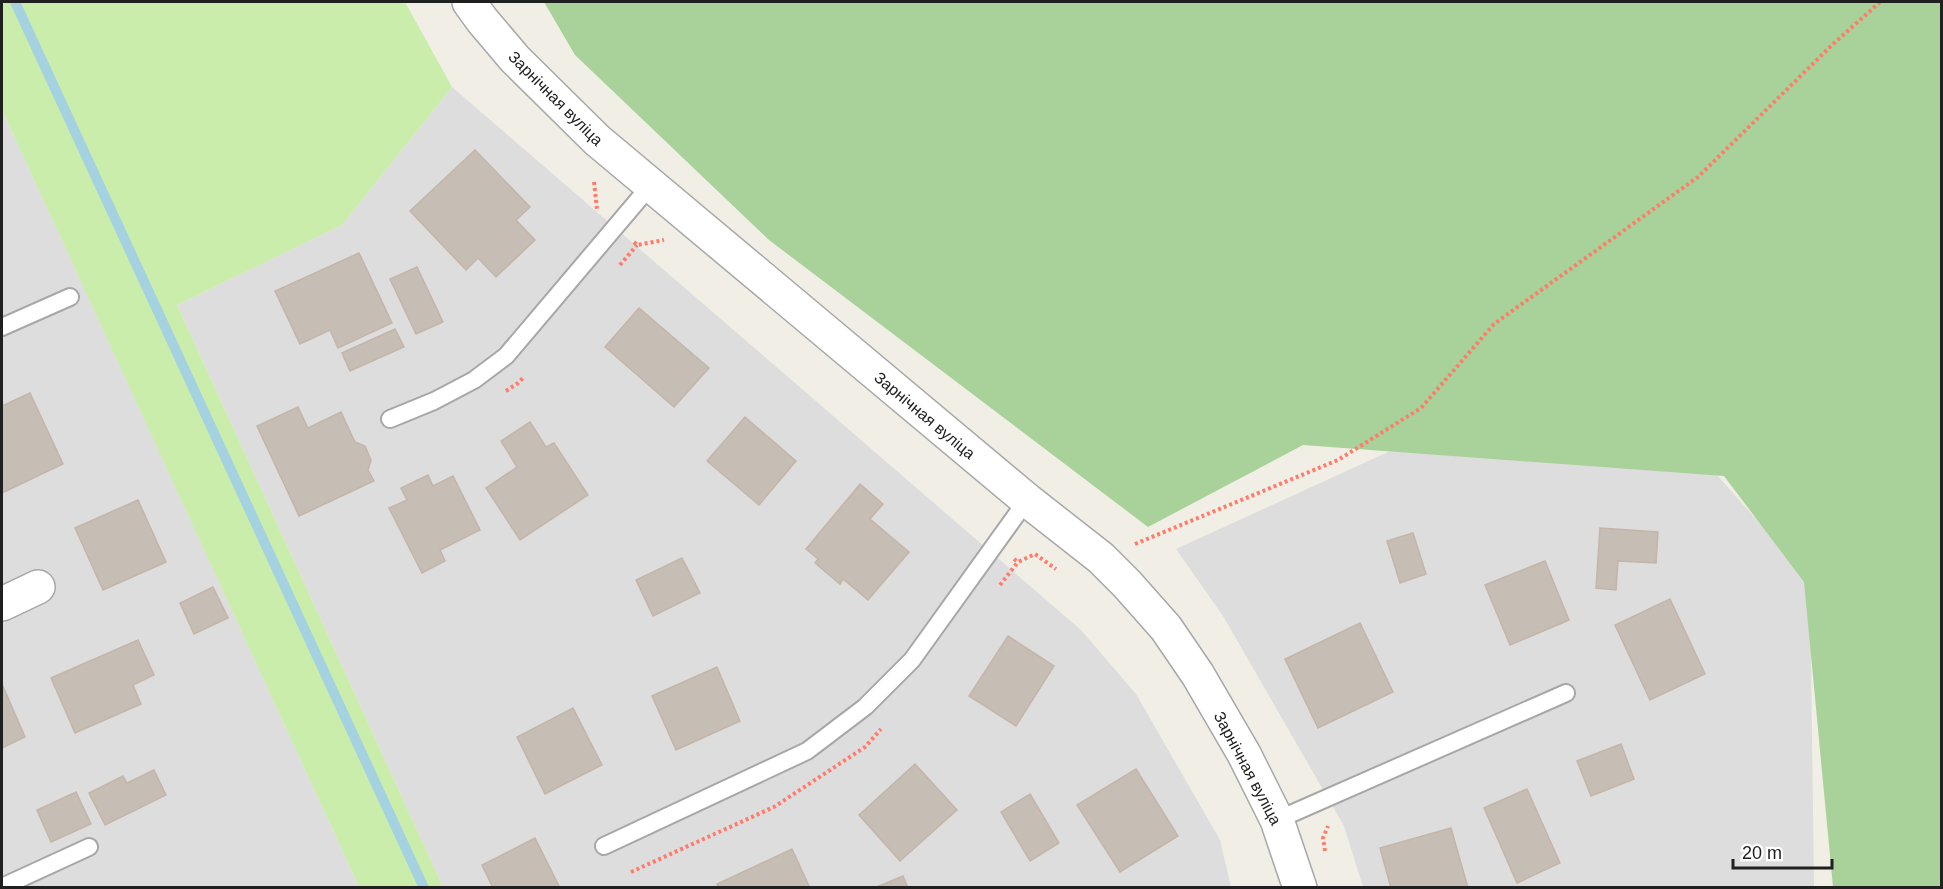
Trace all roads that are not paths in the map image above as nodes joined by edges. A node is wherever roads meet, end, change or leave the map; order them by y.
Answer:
1 (469, 2) edge
2 (650, 186) junction
3 (70, 297) dead end
4 (2, 327) edge
5 (390, 419) dead end
6 (1027, 500) junction
7 (38, 587) dead end
8 (2, 603) edge
9 (1566, 693) dead end
10 (1278, 820) junction
11 (604, 846) dead end
12 (89, 847) dead end
13 (2, 887) edge
14 (1300, 888) edge

1 - 2 street, Зарнічная вуліца
2 - 5 lane
2 - 6 street, Зарнічная вуліца
3 - 4 lane
6 - 10 street, Зарнічная вуліца
6 - 11 lane
7 - 8 street
9 - 10 lane
10 - 14 street, Зарнічная вуліца
12 - 13 lane

